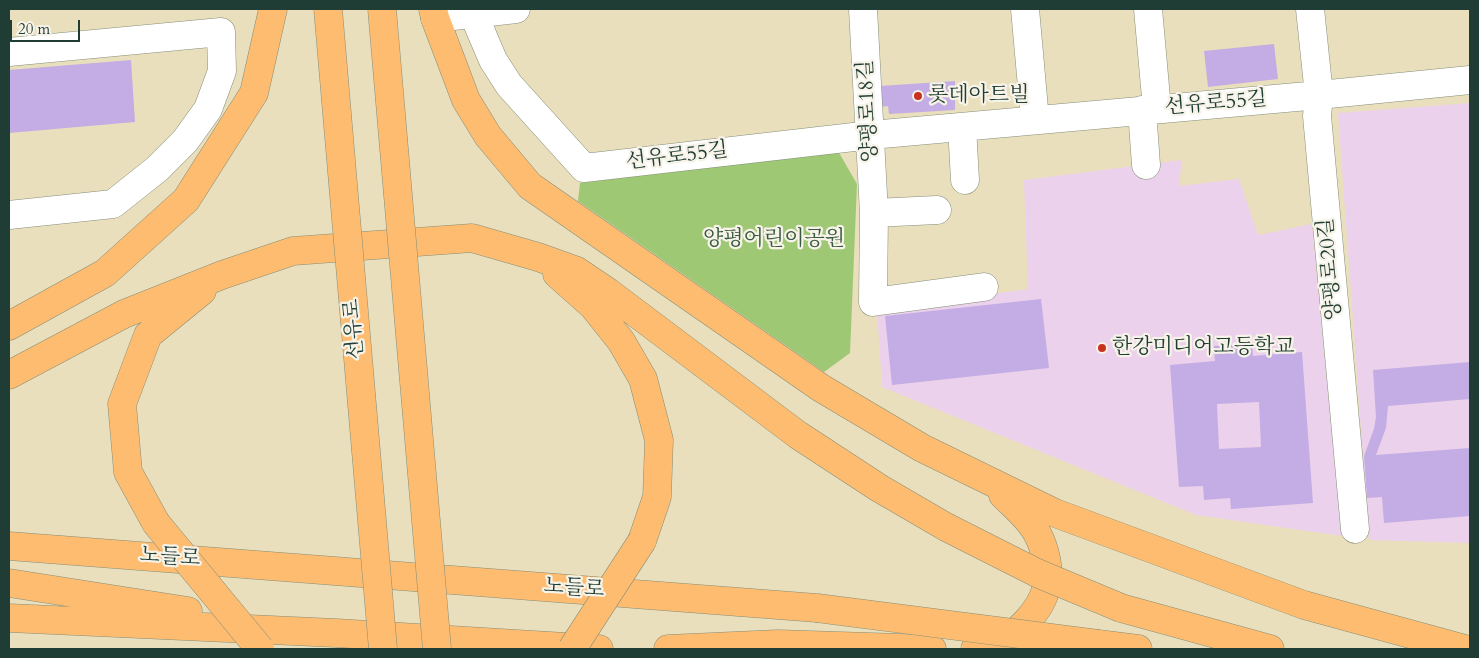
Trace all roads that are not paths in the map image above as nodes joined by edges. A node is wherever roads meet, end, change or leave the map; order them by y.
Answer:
1 (273, 9) edge
2 (328, 9) edge
3 (382, 9) edge
4 (516, 9) edge
5 (863, 9) edge
6 (1025, 9) edge
7 (1148, 9) edge
8 (1310, 9) edge
9 (434, 13) edge
10 (473, 13) junction
11 (9, 52) edge
12 (1470, 80) edge
13 (1319, 95) junction
14 (1150, 110) junction
15 (1035, 120) junction
16 (962, 126) junction
17 (871, 135) junction
18 (1146, 165) dead end
19 (965, 180) dead end
20 (937, 210) dead end
21 (874, 213) junction
22 (9, 215) edge
23 (538, 257) junction
24 (222, 275) junction
25 (984, 288) dead end
26 (9, 326) edge
27 (9, 375) edge
28 (987, 480) junction
29 (1355, 529) dead end
30 (9, 546) edge
31 (9, 584) edge
32 (9, 618) edge
33 (336, 633) junction
34 (260, 649) edge
35 (383, 649) edge
36 (437, 649) edge
37 (572, 649) edge
38 (599, 649) edge
39 (668, 649) edge
40 (932, 649) edge
41 (975, 649) edge
42 (1138, 649) edge
43 (1270, 649) edge
44 (1465, 649) edge

1 - 26 main road
2 - 35 main road, 선유로, bridge
3 - 36 main road, bridge
4 - 10 street
5 - 17 street, 양평로18길
6 - 15 street
7 - 14 street
8 - 13 street, 양평로20길
9 - 10 street
9 - 28 main road
10 - 17 street, 선유로55길
11 - 22 street
12 - 13 street, 선유로55길
13 - 14 street, 선유로55길
13 - 29 street, 양평로20길
14 - 15 street, 선유로55길
14 - 18 street
15 - 16 street, 선유로55길
16 - 17 street, 선유로55길
16 - 19 street
17 - 21 street, 양평로18길
20 - 21 street
21 - 25 street, 양평로18길
23 - 24 main road
23 - 37 main road, bridge
23 - 43 main road, bridge
24 - 27 main road
24 - 34 main road, bridge
28 - 41 main road
28 - 44 main road
30 - 42 main road, 노들로, bridge
31 - 33 main road
32 - 33 main road
33 - 38 main road
39 - 40 main road

